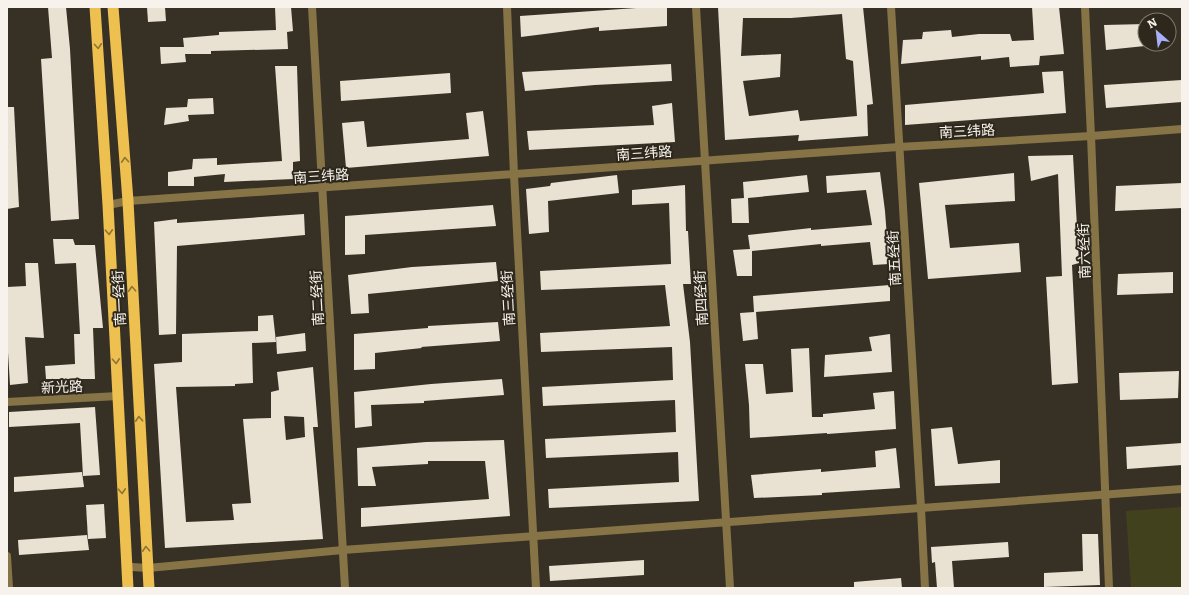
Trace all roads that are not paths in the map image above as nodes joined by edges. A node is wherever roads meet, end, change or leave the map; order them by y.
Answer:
1 (95, 7) edge
2 (113, 7) edge
3 (312, 7) edge
4 (507, 7) edge
5 (696, 7) edge
6 (891, 7) edge
7 (1085, 7) edge
8 (1182, 129) edge
9 (1092, 136) junction
10 (899, 147) junction
11 (706, 161) junction
12 (514, 175) junction
13 (322, 188) junction
14 (128, 201) junction
15 (108, 205) junction
16 (118, 396) junction
17 (7, 402) edge
18 (1182, 489) edge
19 (1106, 495) junction
20 (921, 508) junction
21 (726, 522) junction
22 (533, 536) junction
23 (343, 550) junction
24 (7, 556) edge
25 (132, 567) dead end
26 (148, 568) junction
27 (9, 588) edge
28 (128, 588) edge
29 (149, 588) edge
30 (345, 588) edge
31 (536, 588) edge
32 (730, 588) edge
33 (925, 588) edge
34 (1109, 588) edge

1 -> 15 highway, 南一经街
14 -> 2 highway, 南一经街
3 - 13 street, 南二经街
4 - 12 street, 南三经街
5 - 11 street, 南四经街
6 - 10 street, 南五经街
7 - 9 street, 南六经街
8 - 9 street, 南三纬路
9 - 10 street, 南三纬路
9 - 19 street, 南六经街
10 - 11 street, 南三纬路
10 - 20 street, 南五经街
11 - 12 street, 南三纬路
11 - 21 street, 南四经街
12 - 13 street, 南三纬路
12 - 22 street, 南三经街
13 - 14 street, 南三纬路
13 - 23 street, 南二经街
14 - 15 street, 南三纬路
26 -> 14 highway, 南一经街
15 -> 16 highway, 南一经街
16 - 17 street, 新光路
16 -> 28 highway, 南一经街
18 - 19 street
19 - 20 street
19 - 34 street, 南六经街
20 - 21 street
20 - 33 street, 南五经街
21 - 22 street
21 - 32 street, 南四经街
22 - 23 street
22 - 31 street, 南三经街
23 - 26 street
23 - 30 street, 南二经街
24 - 27 street
25 - 26 street
26 - 29 highway, 南一经街

